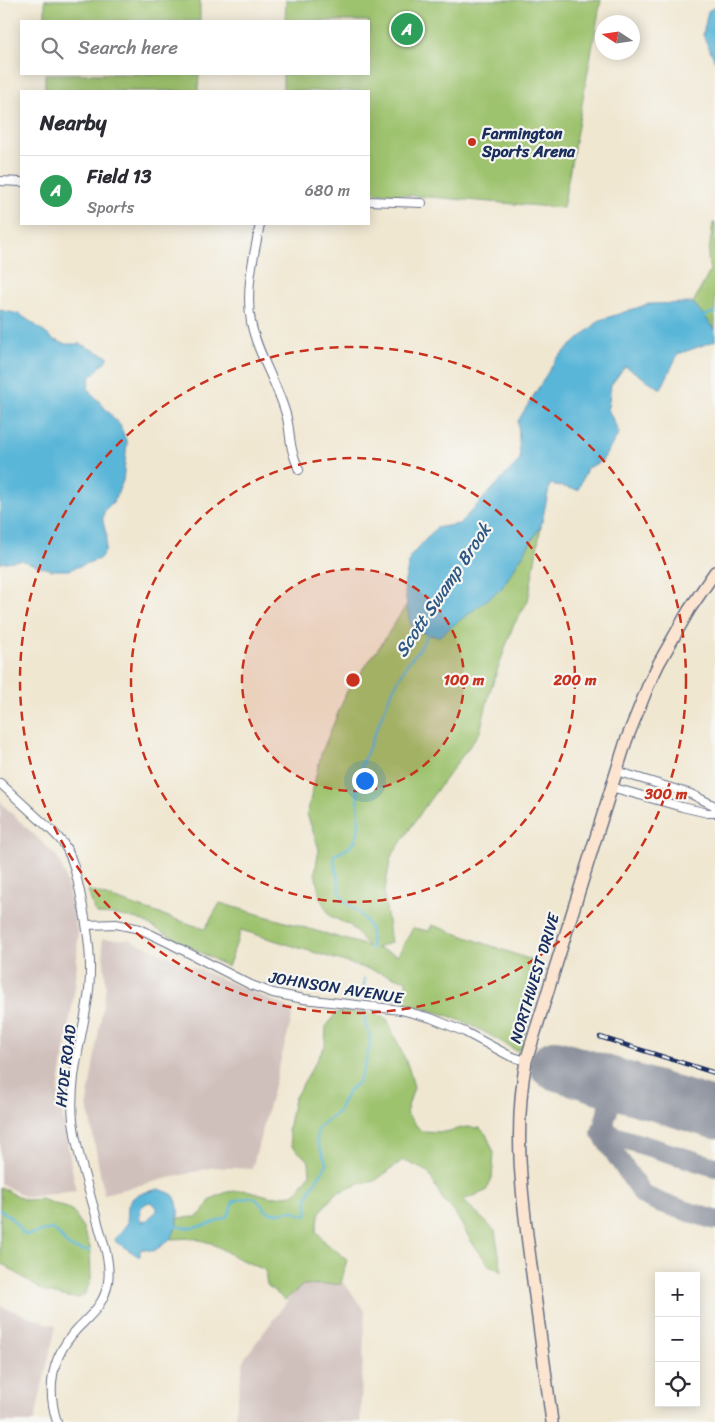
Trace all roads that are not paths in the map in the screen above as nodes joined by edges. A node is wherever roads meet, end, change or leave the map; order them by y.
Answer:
1 (0, 181) edge
2 (20, 182) edge
3 (370, 201) edge
4 (422, 203) dead end
5 (260, 225) edge
6 (299, 470) dead end
7 (715, 572) edge
8 (616, 771) junction
9 (0, 783) edge
10 (611, 787) junction
11 (715, 806) edge
12 (715, 812) edge
13 (87, 925) junction
14 (526, 1061) junction
15 (57, 1422) edge
16 (552, 1422) edge

1 - 2 street
3 - 4 street
5 - 6 street
7 - 8 main road, NORTHWEST DRIVE
8 - 10 main road, NORTHWEST DRIVE
8 - 11 street
9 - 13 street, HYDE ROAD
10 - 12 street
10 - 14 main road, NORTHWEST DRIVE
13 - 14 street, JOHNSON AVENUE
13 - 15 street, HYDE ROAD
14 - 16 main road, NORTHWEST DRIVE

